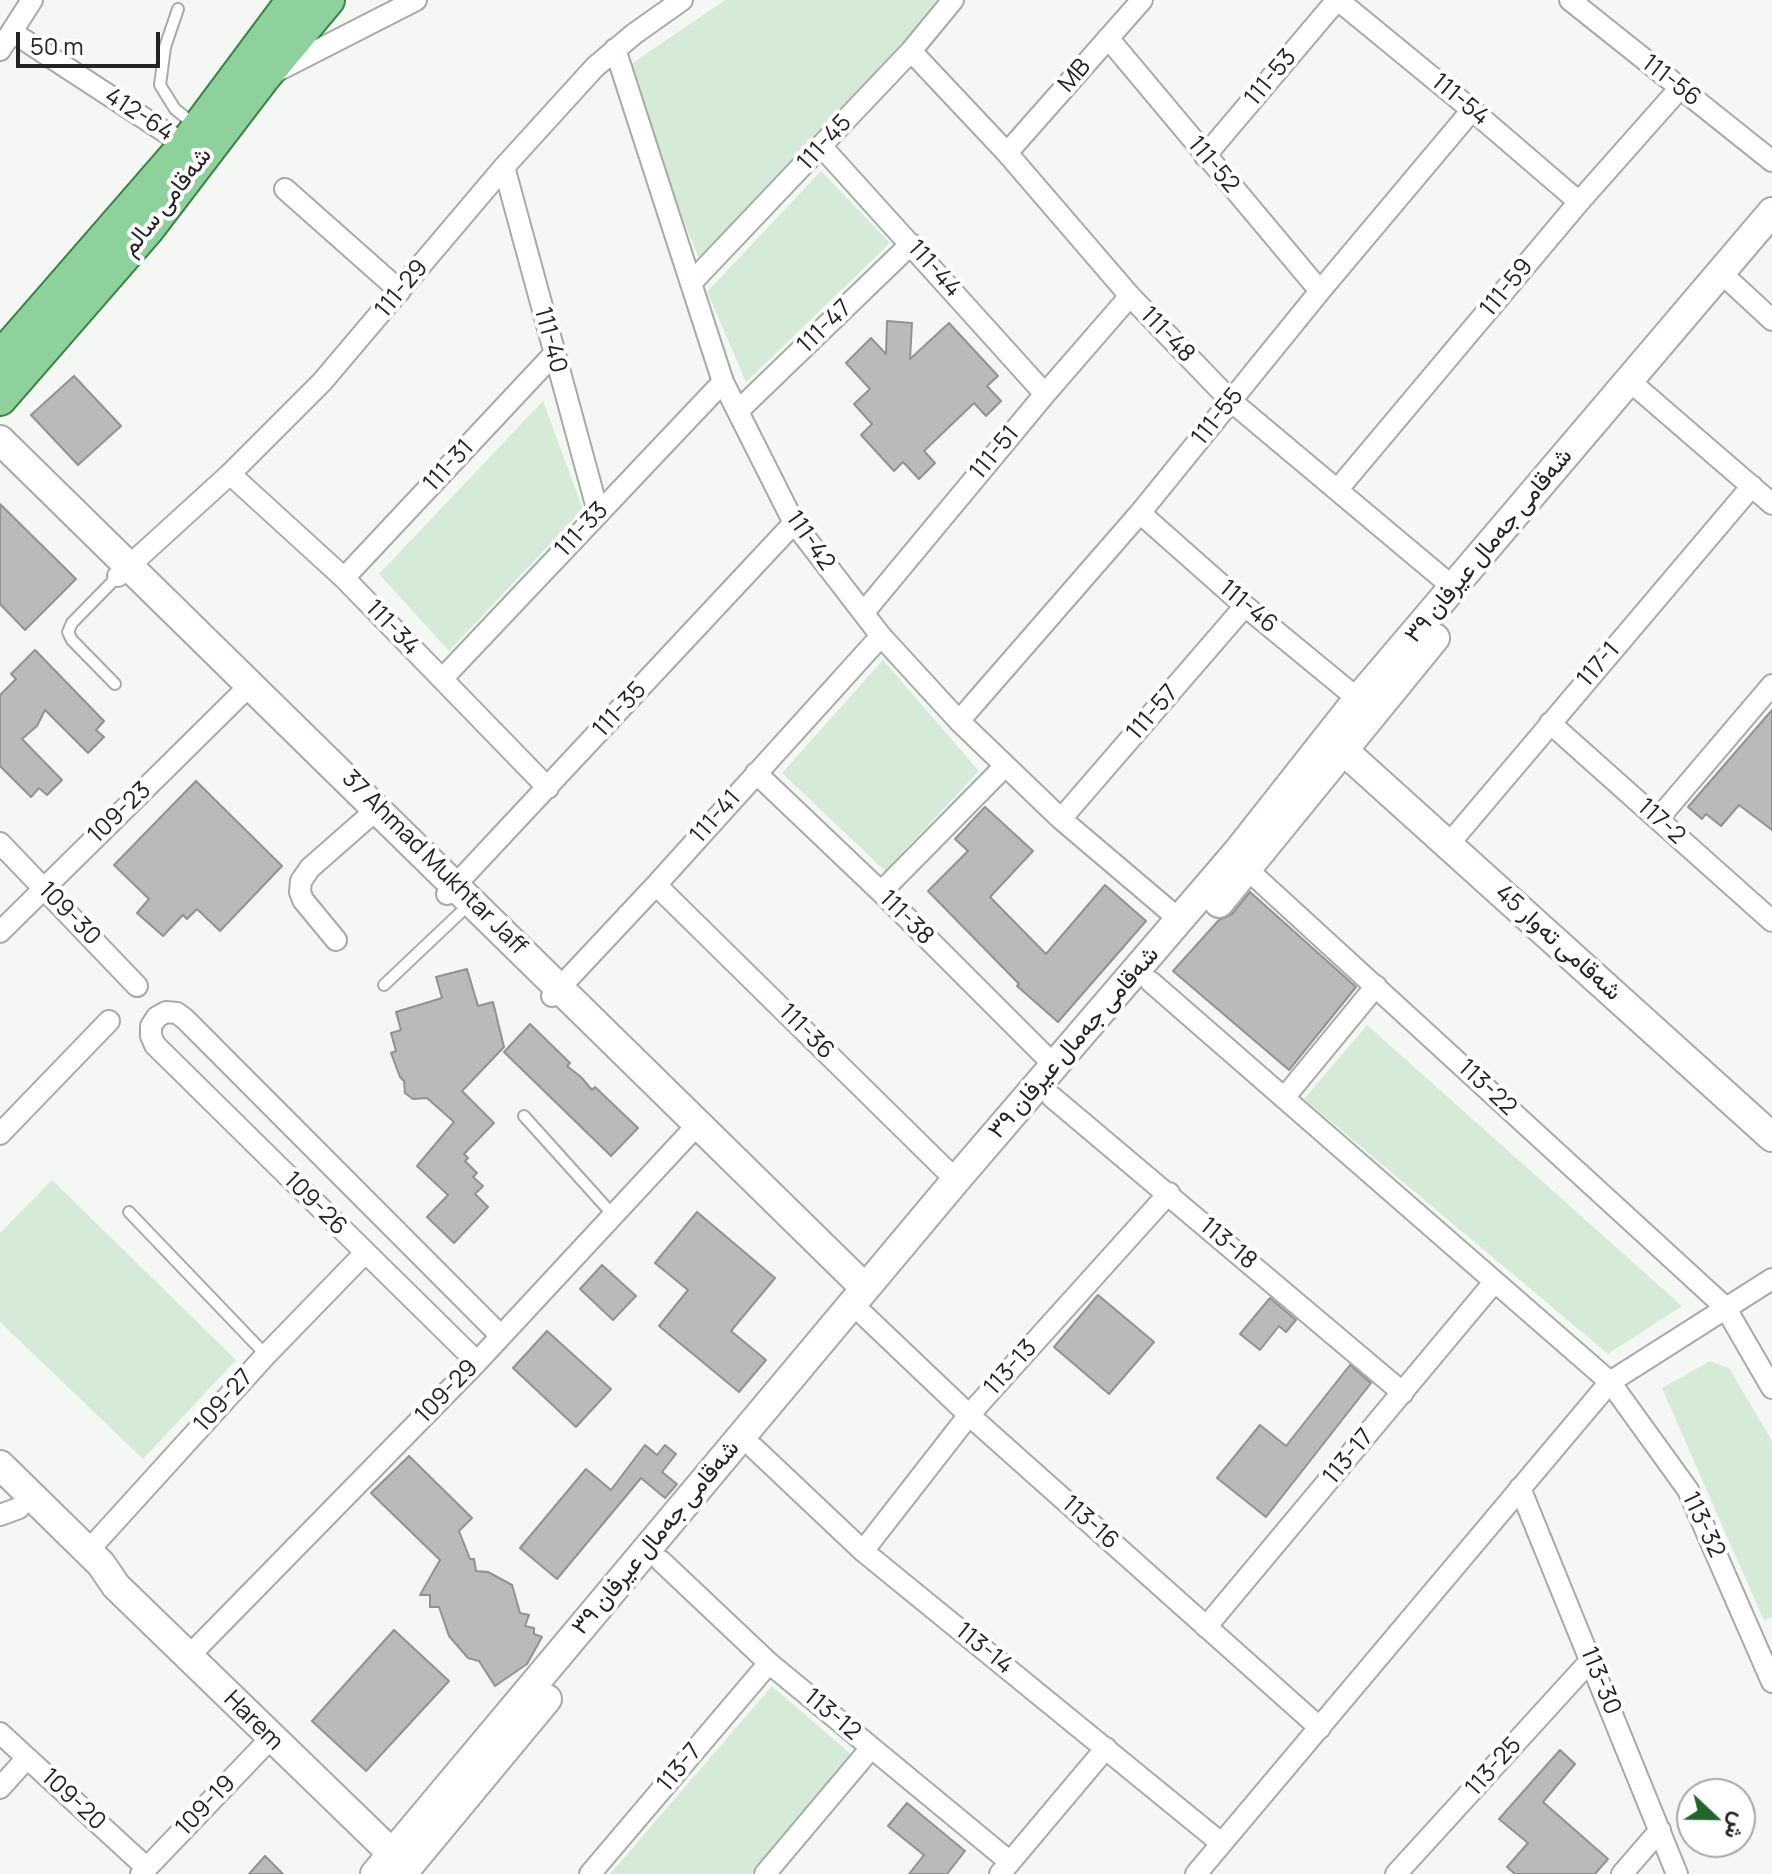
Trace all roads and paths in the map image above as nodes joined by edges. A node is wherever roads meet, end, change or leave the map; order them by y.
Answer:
1 (32, 0) edge
2 (293, 0) edge
3 (328, 0) edge
4 (416, 0) edge
5 (682, 0) edge
6 (1142, 0) edge
7 (1337, 0) edge
8 (1570, 0) edge
9 (941, 4) edge
10 (178, 9) dead end
11 (12, 32) junction
12 (1108, 38) junction
13 (615, 49) junction
14 (0, 50) edge
15 (911, 51) junction
16 (263, 78) junction
17 (1680, 88) junction
18 (1472, 110) junction
19 (192, 136) junction
20 (822, 147) junction
21 (1007, 153) junction
22 (1205, 156) junction
23 (1772, 161) edge
24 (504, 167) junction
25 (285, 189) dead end
26 (1579, 202) junction
27 (1772, 212) edge
28 (1772, 231) edge
29 (911, 244) junction
30 (692, 282) junction
31 (1731, 282) junction
32 (400, 291) junction
33 (1320, 291) junction
34 (1130, 296) junction
35 (1772, 320) edge
36 (554, 354) junction
37 (0, 358) edge
38 (723, 382) junction
39 (1640, 390) junction
40 (1045, 394) junction
41 (0, 399) edge
42 (1231, 401) junction
43 (739, 410) junction
44 (0, 440) edge
45 (0, 461) edge
46 (230, 474) junction
47 (1752, 486) junction
48 (1338, 489) junction
49 (1772, 504) edge
50 (598, 512) junction
51 (1140, 513) junction
52 (794, 523) junction
53 (124, 571) junction
54 (344, 578) junction
55 (1454, 588) junction
56 (1245, 606) junction
57 (864, 612) junction
58 (881, 636) junction
59 (442, 679) junction
60 (115, 684) dead end
61 (1772, 685) edge
62 (241, 694) junction
63 (1358, 699) junction
64 (959, 721) junction
65 (1550, 723) junction
66 (1343, 750) junction
67 (1005, 766) junction
68 (756, 773) junction
69 (548, 788) junction
70 (367, 818) junction
71 (1061, 819) junction
72 (1658, 819) junction
73 (0, 843) edge
74 (1448, 845) junction
75 (1248, 870) junction
76 (656, 885) junction
77 (44, 888) junction
78 (881, 892) junction
79 (454, 898) junction
80 (1180, 920) junction
81 (1772, 921) edge
82 (0, 932) edge
83 (336, 940) dead end
84 (1151, 982) junction
85 (384, 985) dead end
86 (137, 986) dead end
87 (1376, 986) junction
88 (555, 992) junction
89 (109, 1021) dead end
90 (1055, 1066) junction
91 (1052, 1097) junction
92 (1284, 1098) junction
93 (524, 1116) dead end
94 (694, 1128) junction
95 (0, 1134) edge
96 (1772, 1137) edge
97 (956, 1180) junction
98 (1169, 1193) junction
99 (129, 1212) dead end
100 (614, 1216) junction
101 (365, 1253) junction
102 (1772, 1279) edge
103 (1491, 1286) dead end
104 (861, 1301) junction
105 (1725, 1307) junction
106 (501, 1336) junction
107 (266, 1355) junction
108 (477, 1362) junction
109 (1610, 1382) junction
110 (1772, 1388) edge
111 (1403, 1393) junction
112 (969, 1415) junction
113 (754, 1448) junction
114 (0, 1465) edge
115 (1520, 1488) junction
116 (6, 1505) edge
117 (88, 1551) junction
118 (863, 1551) junction
119 (661, 1561) junction
120 (116, 1586) junction
121 (1206, 1627) junction
122 (1764, 1638) edge
123 (189, 1656) junction
124 (1591, 1660) junction
125 (769, 1663) junction
126 (1772, 1682) edge
127 (1320, 1728) junction
128 (0, 1733) edge
129 (271, 1738) junction
130 (871, 1748) junction
131 (1106, 1748) junction
132 (27, 1758) junction
133 (0, 1788) edge
134 (1660, 1830) junction
135 (1221, 1843) junction
136 (394, 1868) edge
137 (1005, 1868) edge
138 (144, 1871) edge
139 (590, 1874) edge
140 (765, 1874) edge
141 (1196, 1874) edge
142 (1396, 1874) edge
143 (1622, 1874) edge
144 (1677, 1874) edge

1 - 11 street
2 - 19 main road, شەقامی سالم
3 - 16 main road, شەقامی سالم
4 - 16 street
5 - 13 street, 111-29
6 - 12 street, MB
7 - 18 street, 111-54
7 - 22 street, 111-53
8 - 17 street, 111-56
9 - 15 street, 111-45
10 - 19 lane
11 - 14 street
11 - 19 street, 412-64
12 - 21 street, MB
12 - 22 street, 111-52
13 - 24 street, 111-29
13 - 30 street, 111-42
15 - 20 street, 111-45
15 - 21 street, 111-48
16 - 41 main road, شەقامی سالم
17 - 23 street, 111-56
17 - 26 street, 111-59
18 - 26 street, 111-54
18 - 33 street, 111-55
19 - 37 main road, شەقامی سالم
20 - 29 street, 111-44
20 - 30 street, 111-45
21 - 34 street, 111-48
22 - 33 street, 111-52
24 - 32 street, 111-29
24 - 36 street, 111-40
25 - 32 street
26 - 48 street, 111-59
27 - 55 main road, شەقامی جەمال عیرفان ٣٩
28 - 31 main road, شەقامی جەمال عیرفان ٣٩
29 - 40 street, 111-44
29 - 43 street, 111-47
30 - 38 street, 111-42
31 - 35 street
31 - 39 main road, شەقامی جەمال عیرفان ٣٩
32 - 46 street, 111-29
33 - 42 street, 111-55
34 - 40 street, 111-51
34 - 42 street, 111-48
36 - 50 street, 111-40
36 - 54 street, 111-31
38 - 43 street, 111-42
38 - 50 street, 111-33
39 - 47 street
39 - 66 main road, شەقامی جەمال عیرفان ٣٩
40 - 57 street, 111-51
42 - 48 street, 111-48
42 - 51 street, 111-55
43 - 52 street, 111-42
44 - 53 main road, 37 Ahmad Mukhtar Jaff
45 - 53 main road, 37 Ahmad Mukhtar Jaff
46 - 53 street, 111-29
46 - 54 street, 111-34
47 - 49 street
47 - 65 street, 117-1
48 - 55 street, 111-48
50 - 59 street, 111-33
51 - 56 street, 111-46
51 - 64 street, 111-55
52 - 57 street, 111-42
52 - 69 street, 111-35
53 - 60 lane
53 - 62 main road, 37 Ahmad Mukhtar Jaff
53 - 79 main road, 37 Ahmad Mukhtar Jaff
54 - 59 street, 111-34
55 - 63 main road, شەقامی جەمال عیرفان ٣٩
56 - 63 street, 111-46
56 - 71 street, 111-57
57 - 58 street, 111-42
58 - 64 street, 111-42
58 - 68 street, 111-41
59 - 69 street, 111-34
61 - 72 street
62 - 70 main road, 37 Ahmad Mukhtar Jaff
62 - 77 street, 109-23
63 - 80 main road, شەقامی جەمال عیرفان ٣٩
64 - 67 street, 111-42
65 - 72 street, 117-2
65 - 74 street, 117-1
66 - 74 main road, شەقامی تەوار 45
66 - 75 main road, شەقامی جەمال عیرفان ٣٩
67 - 71 street, 111-42
67 - 78 street
68 - 76 street, 111-41
68 - 78 street, 111-38
69 - 79 street, 111-35
70 - 79 main road, 37 Ahmad Mukhtar Jaff
70 - 83 street
71 - 80 street, 111-42
72 - 81 street, 117-2
73 - 77 street, 109-30
74 - 96 main road, شەقامی تەوار 45
75 - 84 main road, شەقامی جەمال عیرفان ٣٩
75 - 87 street, 113-22
76 - 88 street, 111-41
76 - 97 street, 111-36
77 - 82 street, 109-23
77 - 86 street, 109-30
78 - 90 street, 111-38
79 - 85 lane
79 - 88 main road, 37 Ahmad Mukhtar Jaff
80 - 90 main road, شەقامی جەمال عیرفان ٣٩
84 - 91 main road, شەقامی جەمال عیرفان ٣٩
84 - 92 street, 113-32
87 - 92 street
87 - 105 street, 113-22
88 - 94 main road, 37 Ahmad Mukhtar Jaff
89 - 95 street
90 - 97 main road, شەقامی جەمال عیرفان ٣٩
91 - 98 street, 113-18
91 - 104 main road, شەقامی جەمال عیرفان ٣٩
92 - 109 street, 113-32
93 - 100 lane
94 - 100 street, 109-29
94 - 104 main road, 37 Ahmad Mukhtar Jaff
97 - 104 main road, شەقامی جەمال عیرفان ٣٩
98 - 111 street, 113-18
98 - 112 street, 113-13
99 - 107 lane
100 - 106 street, 109-29
101 - 106 street, 109-26
101 - 107 street, 109-27
101 - 108 street, 109-26
102 - 105 street
103 - 111 street, 113-17
104 - 112 street, 113-16
104 - 113 main road, شەقامی جەمال عیرفان ٣٩
104 - 136 main road, شەقامی جەمال عیرفان ٣٩
105 - 109 street
105 - 110 street, 113-22
106 - 108 street, 109-29
107 - 117 street, 109-27
108 - 123 street, 109-29
109 - 115 street
109 - 122 street, 113-32
111 - 121 street, 113-17
112 - 118 street, 113-13
112 - 121 street, 113-16
113 - 118 street, 113-14
113 - 119 main road, شەقامی جەمال عیرفان ٣٩
114 - 117 main road, Harem
115 - 124 street, 113-30
115 - 127 street
116 - 120 main road, Harem
117 - 120 main road, Harem
118 - 131 street, 113-14
119 - 125 street, 113-12
119 - 136 main road, شەقامی جەمال عیرفان ٣٩
120 - 123 main road, Harem
121 - 127 street, 113-16
122 - 126 street, 113-32
123 - 129 main road, Harem
124 - 134 street, 113-30
124 - 142 street, 113-25
125 - 130 street, 113-12
125 - 139 street, 113-7
127 - 135 street
128 - 132 street, 109-20
129 - 136 main road, Harem
129 - 138 street, 109-19
130 - 137 street, 113-12
130 - 140 street
131 - 135 street, 113-14
131 - 137 street
132 - 133 street
132 - 138 street, 109-20
134 - 143 street
134 - 144 street, 113-30
135 - 141 street

